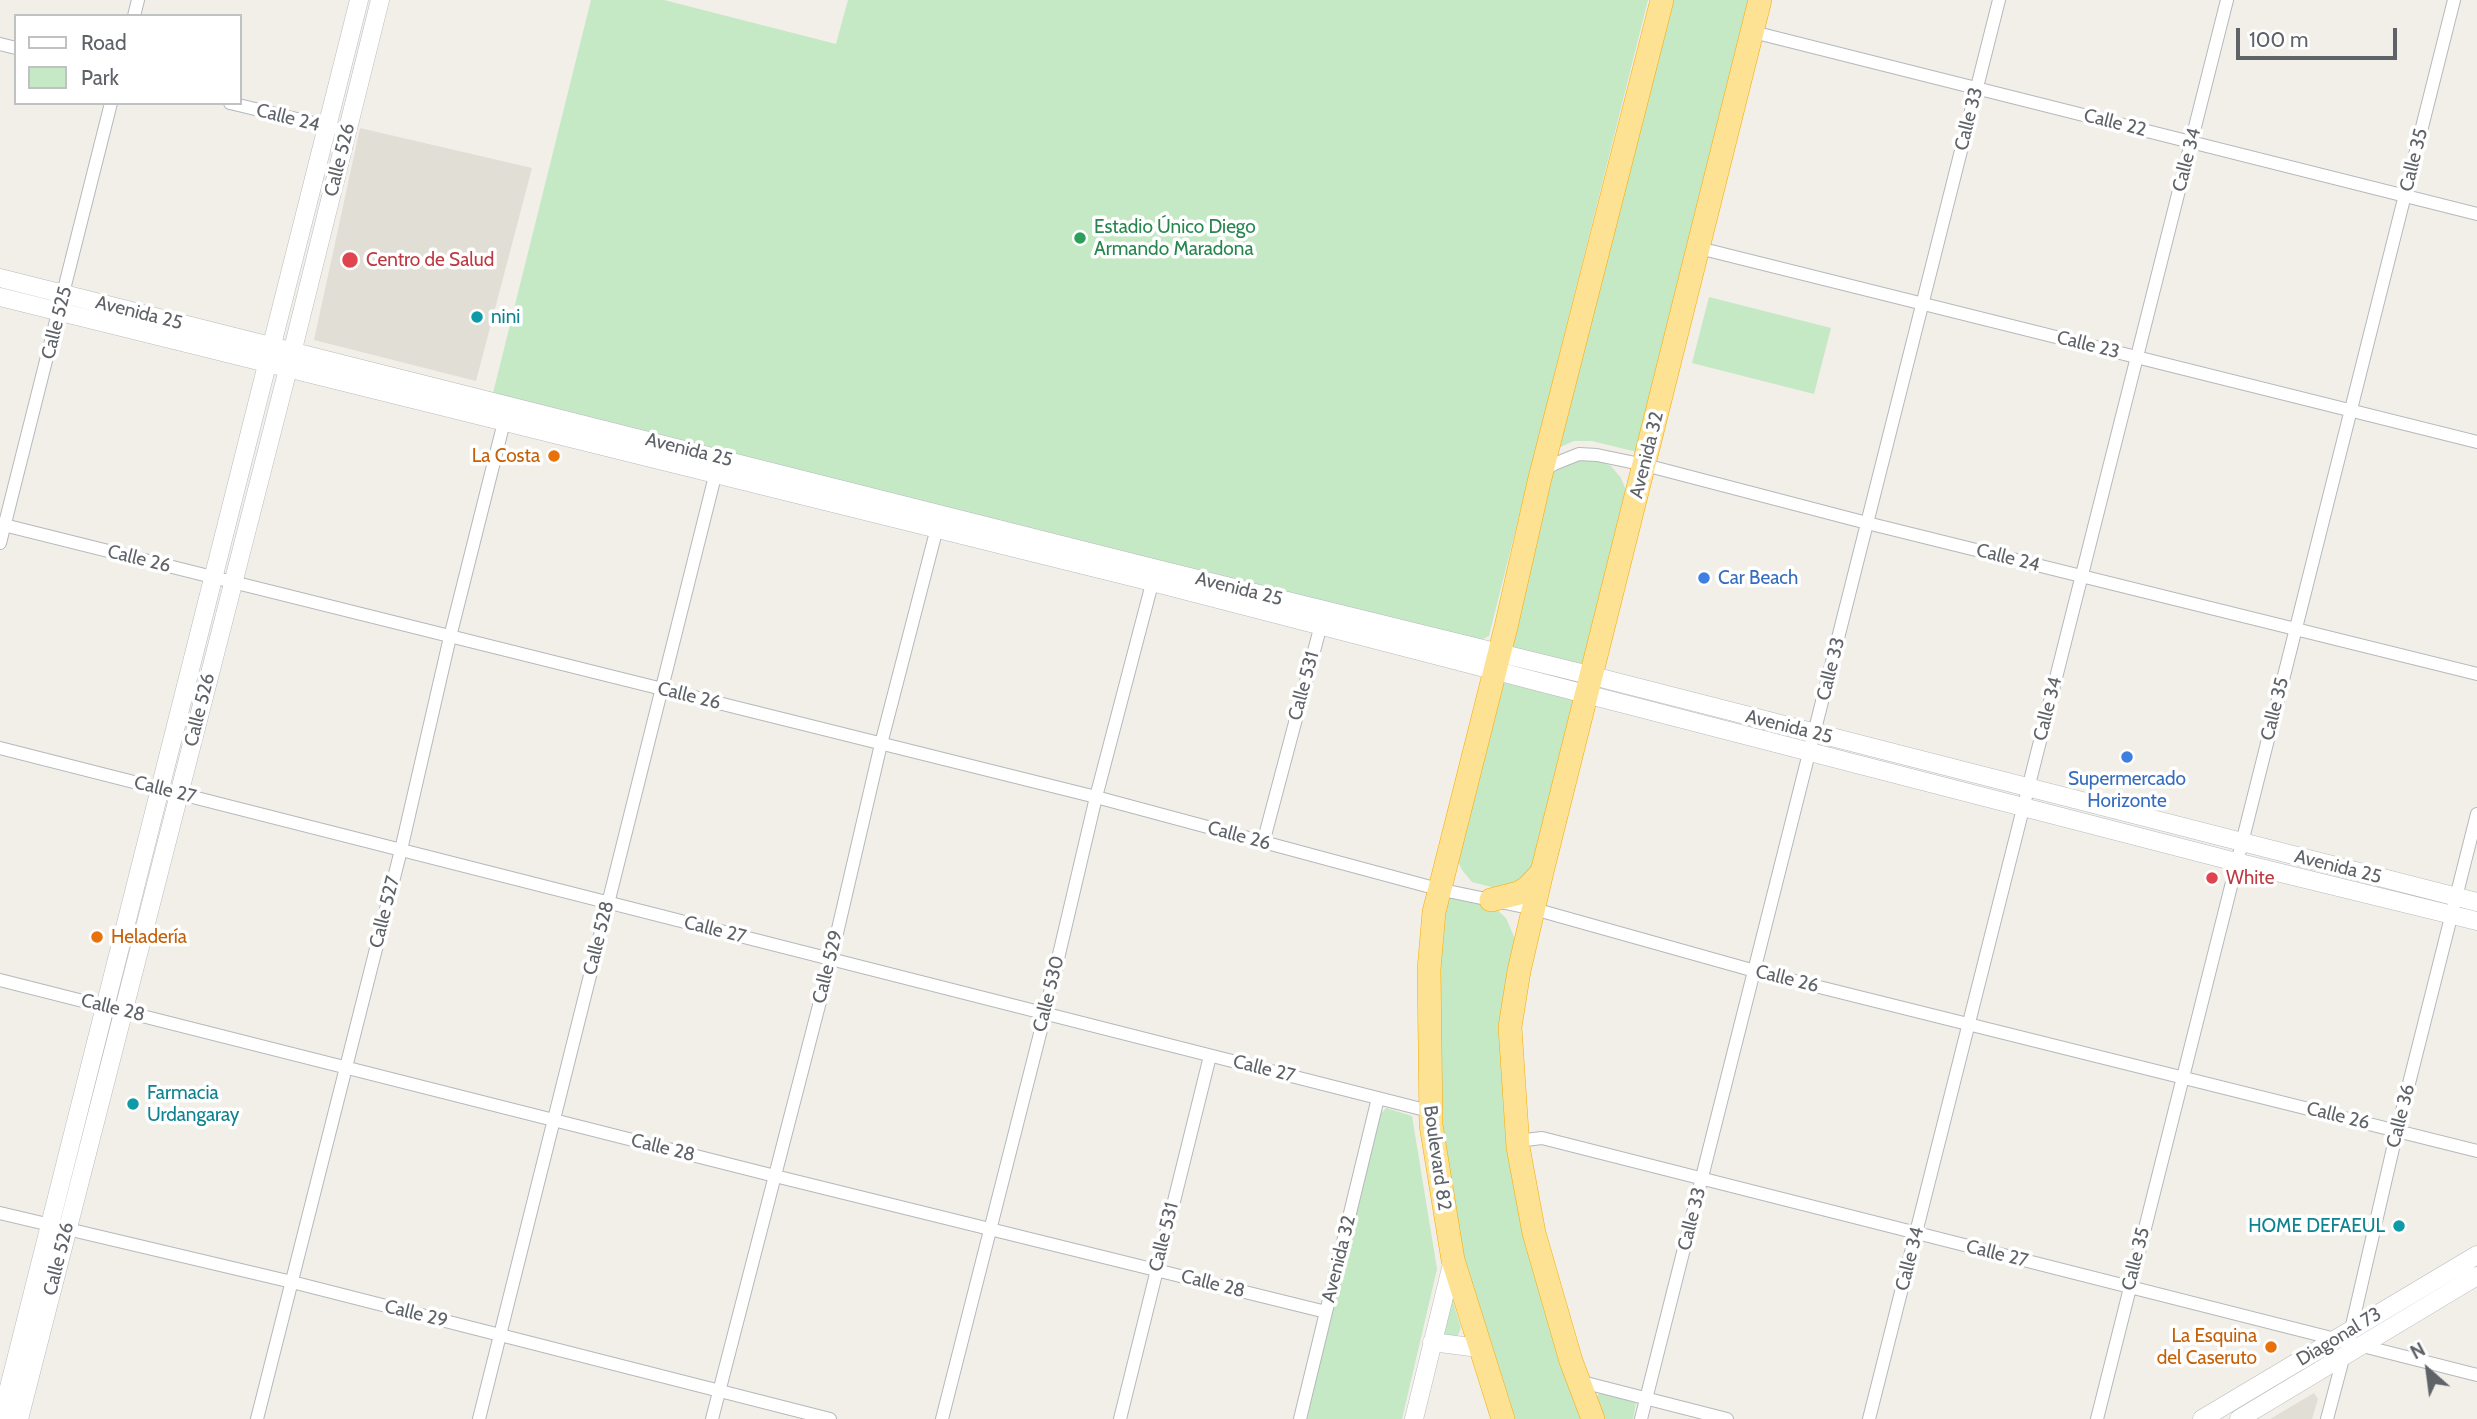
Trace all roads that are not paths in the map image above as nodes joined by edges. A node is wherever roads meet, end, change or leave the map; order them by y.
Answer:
1 (359, 0) edge
2 (380, 0) edge
3 (1662, 0) edge
4 (1760, 0) edge
5 (1999, 0) edge
6 (2227, 0) edge
7 (2454, 0) edge
8 (1752, 32) junction
9 (1977, 88) junction
10 (111, 105) edge
11 (238, 105) edge
12 (327, 128) junction
13 (347, 131) junction
14 (2192, 142) junction
15 (2405, 195) junction
16 (2477, 214) edge
17 (1699, 247) junction
18 (0, 278) edge
19 (65, 294) junction
20 (0, 297) edge
21 (1923, 303) junction
22 (60, 313) junction
23 (272, 346) junction
24 (2137, 357) junction
25 (290, 360) junction
26 (268, 365) junction
27 (2350, 411) junction
28 (507, 412) junction
29 (2477, 442) edge
30 (1644, 465) junction
31 (718, 466) junction
32 (1542, 472) junction
33 (939, 522) junction
34 (1867, 523) junction
35 (2, 524) edge
36 (0, 543) edge
37 (1155, 576) junction
38 (2082, 576) junction
39 (214, 577) junction
40 (233, 582) junction
41 (1323, 618) junction
42 (2295, 629) junction
43 (450, 637) junction
44 (1497, 663) junction
45 (2477, 674) edge
46 (1590, 686) junction
47 (663, 690) junction
48 (1815, 734) junction
49 (881, 744) junction
50 (0, 748) edge
51 (1810, 753) junction
52 (160, 789) junction
53 (2028, 789) junction
54 (178, 793) junction
55 (1096, 797) junction
56 (2024, 808) junction
57 (2477, 814) edge
58 (1263, 843) junction
59 (2241, 843) junction
60 (401, 850) junction
61 (2236, 862) junction
62 (1542, 872) junction
63 (1438, 888) junction
64 (1491, 900) junction
65 (608, 902) junction
66 (2477, 902) edge
67 (2454, 905) junction
68 (1534, 909) junction
69 (2477, 920) edge
70 (831, 959) junction
71 (1755, 971) junction
72 (0, 980) edge
73 (114, 1009) junction
74 (1045, 1014) junction
75 (1969, 1024) junction
76 (1210, 1056) junction
77 (345, 1067) junction
78 (2182, 1077) junction
79 (1378, 1098) junction
80 (1429, 1111) junction
81 (554, 1120) junction
82 (2397, 1131) junction
83 (1517, 1141) junction
84 (2477, 1151) edge
85 (775, 1176) junction
86 (1703, 1180) junction
87 (0, 1213) edge
88 (58, 1227) junction
89 (989, 1229) junction
90 (1916, 1233) junction
91 (2477, 1255) edge
92 (1453, 1260) junction
93 (1156, 1270) junction
94 (2477, 1276) edge
95 (292, 1283) junction
96 (2129, 1287) junction
97 (1326, 1312) junction
98 (499, 1335) junction
99 (1432, 1342) junction
100 (2348, 1343) junction
101 (1479, 1348) junction
102 (2477, 1374) edge
103 (1578, 1381) junction
104 (719, 1391) junction
105 (1646, 1398) junction
106 (1, 1419) edge
107 (19, 1419) edge
108 (257, 1419) edge
109 (478, 1419) edge
110 (712, 1419) edge
111 (830, 1419) edge
112 (942, 1419) edge
113 (1120, 1419) edge
114 (1300, 1419) edge
115 (1414, 1419) edge
116 (1503, 1419) edge
117 (1593, 1419) edge
118 (1641, 1419) edge
119 (1727, 1419) edge
120 (1869, 1419) edge
121 (2097, 1419) edge
122 (2202, 1419) edge
123 (2239, 1419) edge
124 (2327, 1419) edge

1 - 12 main road, Calle 526
2 - 13 main road, Calle 526
3 - 32 highway
4 - 8 highway, Avenida 32
5 - 9 street, Calle 33
6 - 14 street, Calle 34
7 - 15 street, Calle 35
8 - 9 street, Calle 22
8 - 17 highway, Avenida 32
9 - 14 street, Calle 22
9 - 21 street, Calle 33
10 - 19 street, Calle 525
11 - 12 street, Calle 24
12 - 13 street, Calle 24
12 - 23 main road, Calle 526
13 - 25 main road, Calle 526
14 - 15 street, Calle 22
14 - 24 street, Calle 34
15 - 16 street, Calle 22
15 - 27 street, Calle 35
17 - 21 street, Calle 23
17 - 30 highway, Avenida 32
18 - 19 main road, Avenida 25
19 - 22 street, Calle 525
19 - 23 main road, Avenida 25
20 - 22 main road, Avenida 25
21 - 24 street, Calle 23
21 - 34 street, Calle 33
22 - 26 main road, Avenida 25
22 - 35 street, Calle 525
23 - 25 main road, Avenida 25
23 - 26 main road, Calle 526
24 - 27 street, Calle 23
24 - 38 street, Calle 34
25 - 26 main road, Avenida 25
25 - 28 main road, Avenida 25
25 - 40 main road, Calle 526
26 - 39 main road, Calle 526
27 - 29 street, Calle 23
27 - 42 street, Calle 35
28 - 31 main road, Avenida 25
28 - 43 street, Calle 527
30 - 32 street, Calle 24
30 - 34 street, Calle 24
30 - 46 highway, Avenida 32
31 - 33 main road, Avenida 25
31 - 47 street, Calle 528
32 - 44 highway
33 - 37 main road, Avenida 25
33 - 49 street, Calle 529
34 - 38 street, Calle 24
34 - 48 street, Calle 33
35 - 36 street, Calle 525
35 - 39 street, Calle 26
37 - 41 main road, Avenida 25
37 - 55 street, Calle 530
38 - 42 street, Calle 24
38 - 53 street, Calle 34
39 - 40 street, Calle 26
39 - 52 main road, Calle 526
40 - 43 street, Calle 26
40 - 54 main road, Calle 526
41 - 44 main road, Avenida 25
41 - 58 street, Calle 531
42 - 45 street, Calle 24
42 - 59 street, Calle 35
43 - 47 street, Calle 26
43 - 60 street, Calle 527
44 - 46 main road, Avenida 25
44 - 63 highway
46 - 48 main road, Avenida 25
46 - 51 main road, Avenida 25
46 - 62 highway, Avenida 32
47 - 49 street, Calle 26
47 - 65 street, Calle 528
48 - 51 street, Calle 33
48 - 53 main road, Avenida 25
49 - 55 street, Calle 26
49 - 70 street, Calle 529
50 - 52 street, Calle 27
51 - 56 main road, Avenida 25
51 - 71 street, Calle 33
52 - 54 street, Calle 27
52 - 73 main road, Calle 526
53 - 56 street, Calle 34
53 - 59 main road, Avenida 25
54 - 60 street, Calle 27
54 - 73 main road, Calle 526
55 - 58 street, Calle 26
55 - 74 street, Calle 530
56 - 61 main road, Avenida 25
56 - 75 street, Calle 34
57 - 67 street, Calle 36
58 - 63 street, Calle 26
59 - 61 street, Calle 35
59 - 67 main road, Avenida 25
60 - 65 street, Calle 27
60 - 77 street, Calle 527
61 - 67 main road, Avenida 25
61 - 78 street, Calle 35
62 - 64 highway
62 - 68 highway, Avenida 32
63 - 64 street, Calle 26
63 - 80 highway, Boulevard 82
64 - 68 street, Calle 26
65 - 70 street, Calle 27
65 - 81 street, Calle 528
66 - 67 main road, Avenida 25
67 - 69 main road, Avenida 25
67 - 82 street, Calle 36
68 - 71 street, Calle 26
68 - 83 highway
70 - 74 street, Calle 27
70 - 85 street, Calle 529
71 - 75 street, Calle 26
71 - 86 street, Calle 33
72 - 73 street, Calle 28
73 - 77 street, Calle 28
73 - 88 main road, Calle 526
74 - 76 street, Calle 27
74 - 89 street, Calle 530
75 - 78 street, Calle 26
75 - 90 street, Calle 34
76 - 79 street, Calle 27
76 - 93 street, Calle 531
77 - 81 street, Calle 28
77 - 95 street, Calle 527
78 - 82 street, Calle 26
78 - 96 street, Calle 35
79 - 80 street, Calle 27
79 - 97 street, Avenida 32
80 - 92 highway, Boulevard 82
81 - 85 street, Calle 28
81 - 98 street, Calle 528
82 - 84 street, Calle 26
82 - 100 street, Calle 36
83 - 86 street, Calle 27
83 - 103 highway
85 - 89 street, Calle 28
85 - 104 street, Calle 529
86 - 90 street, Calle 27
86 - 105 street, Calle 33
87 - 88 street, Calle 29
88 - 95 street, Calle 29
88 - 106 main road, Calle 526
88 - 107 main road, Calle 526
89 - 93 street, Calle 28
89 - 112 street, Calle 530
90 - 96 street, Calle 27
90 - 120 street, Calle 34
91 - 100 main road, Diagonal 73
92 - 99 main road
92 - 101 highway, Boulevard 82
93 - 97 street, Calle 28
93 - 113 street, Calle 531
94 - 100 main road, Diagonal 73
95 - 98 street, Calle 29
95 - 108 street, Calle 527
96 - 100 street, Calle 27
96 - 121 street, Calle 35
97 - 114 street, Avenida 32
98 - 104 street, Calle 29
98 - 109 street, Calle 528
99 - 101 main road
99 - 115 main road
100 - 102 street, Calle 27
100 - 122 main road, Diagonal 73
100 - 123 main road, Diagonal 73
100 - 124 street, Calle 36
101 - 116 highway, Boulevard 82
103 - 105 street
103 - 117 highway
104 - 110 street, Calle 529
104 - 111 street, Calle 29
105 - 118 street, Calle 33
105 - 119 street

